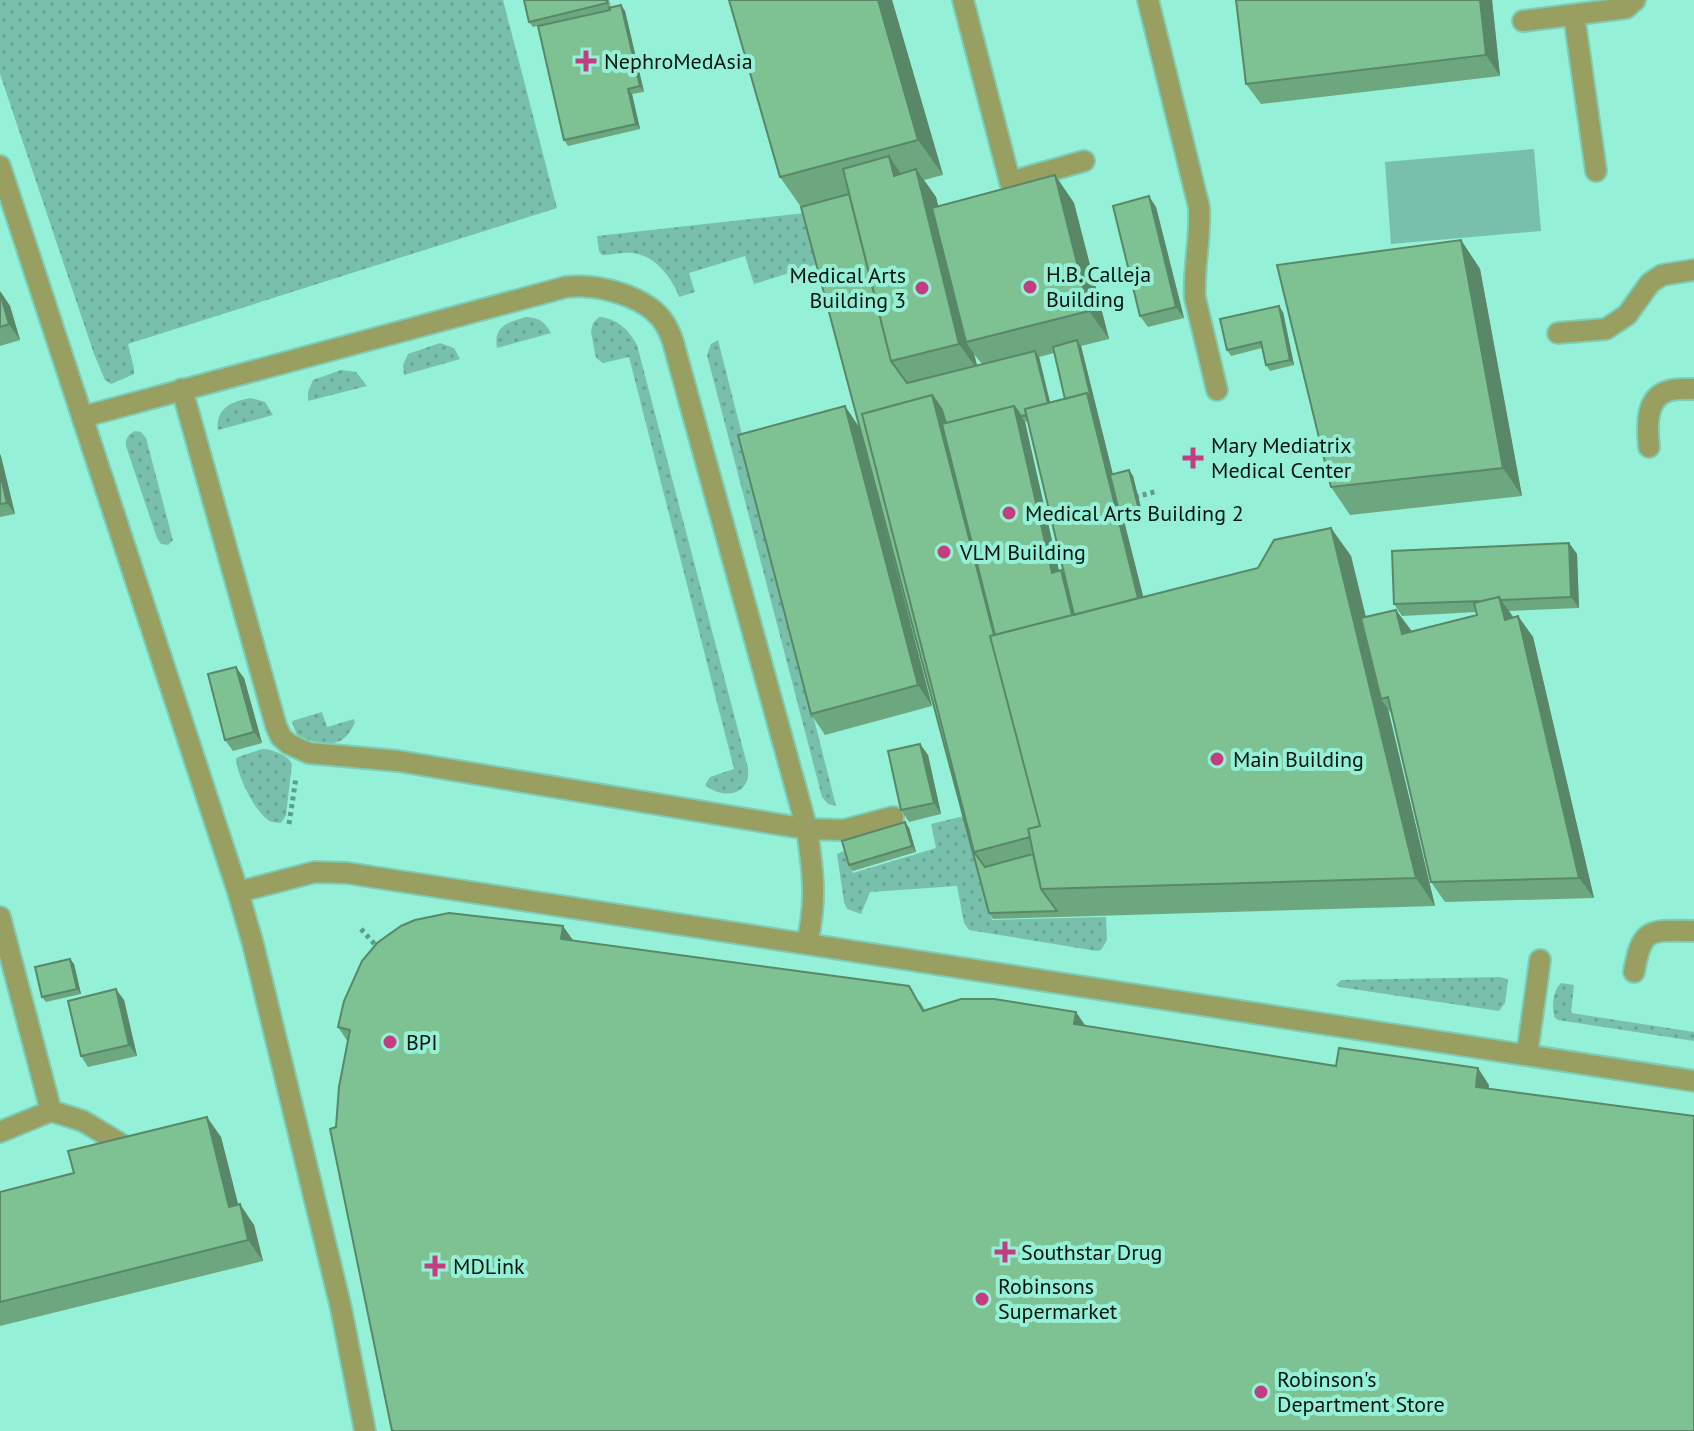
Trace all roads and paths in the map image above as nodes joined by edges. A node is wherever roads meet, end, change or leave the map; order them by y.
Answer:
1 (963, 0) edge
2 (1148, 0) edge
3 (1635, 0) edge
4 (1574, 15) junction
5 (1523, 21) dead end
6 (1084, 161) dead end
7 (0, 166) edge
8 (1596, 171) dead end
9 (1694, 270) edge
10 (1558, 333) dead end
11 (182, 389) junction
12 (1694, 389) edge
13 (1217, 390) dead end
14 (82, 417) junction
15 (1649, 447) dead end
16 (1158, 491) dead end
17 (1132, 498) edge
18 (300, 750) junction
19 (893, 817) dead end
20 (289, 824) dead end
21 (807, 829) junction
22 (238, 892) junction
23 (0, 917) edge
24 (361, 929) dead end
25 (1694, 931) edge
26 (807, 944) junction
27 (387, 958) edge
28 (1540, 960) dead end
29 (1634, 972) dead end
30 (1527, 1055) junction
31 (1694, 1081) edge
32 (51, 1111) junction
33 (0, 1132) edge
34 (121, 1144) edge
35 (365, 1431) edge

1 - 6 lane
2 - 13 lane
3 - 4 lane
4 - 5 lane
4 - 8 lane
7 - 14 lane
9 - 10 lane
11 - 14 lane
11 - 18 lane
11 - 21 lane
12 - 15 lane
14 - 22 lane
16 - 17 path
18 - 20 path
18 - 21 lane
19 - 21 lane
21 - 26 lane
22 - 26 lane
22 - 35 lane
23 - 32 lane
24 - 27 path
25 - 29 lane
26 - 30 lane
28 - 30 lane
30 - 31 lane
32 - 33 lane
32 - 34 lane

